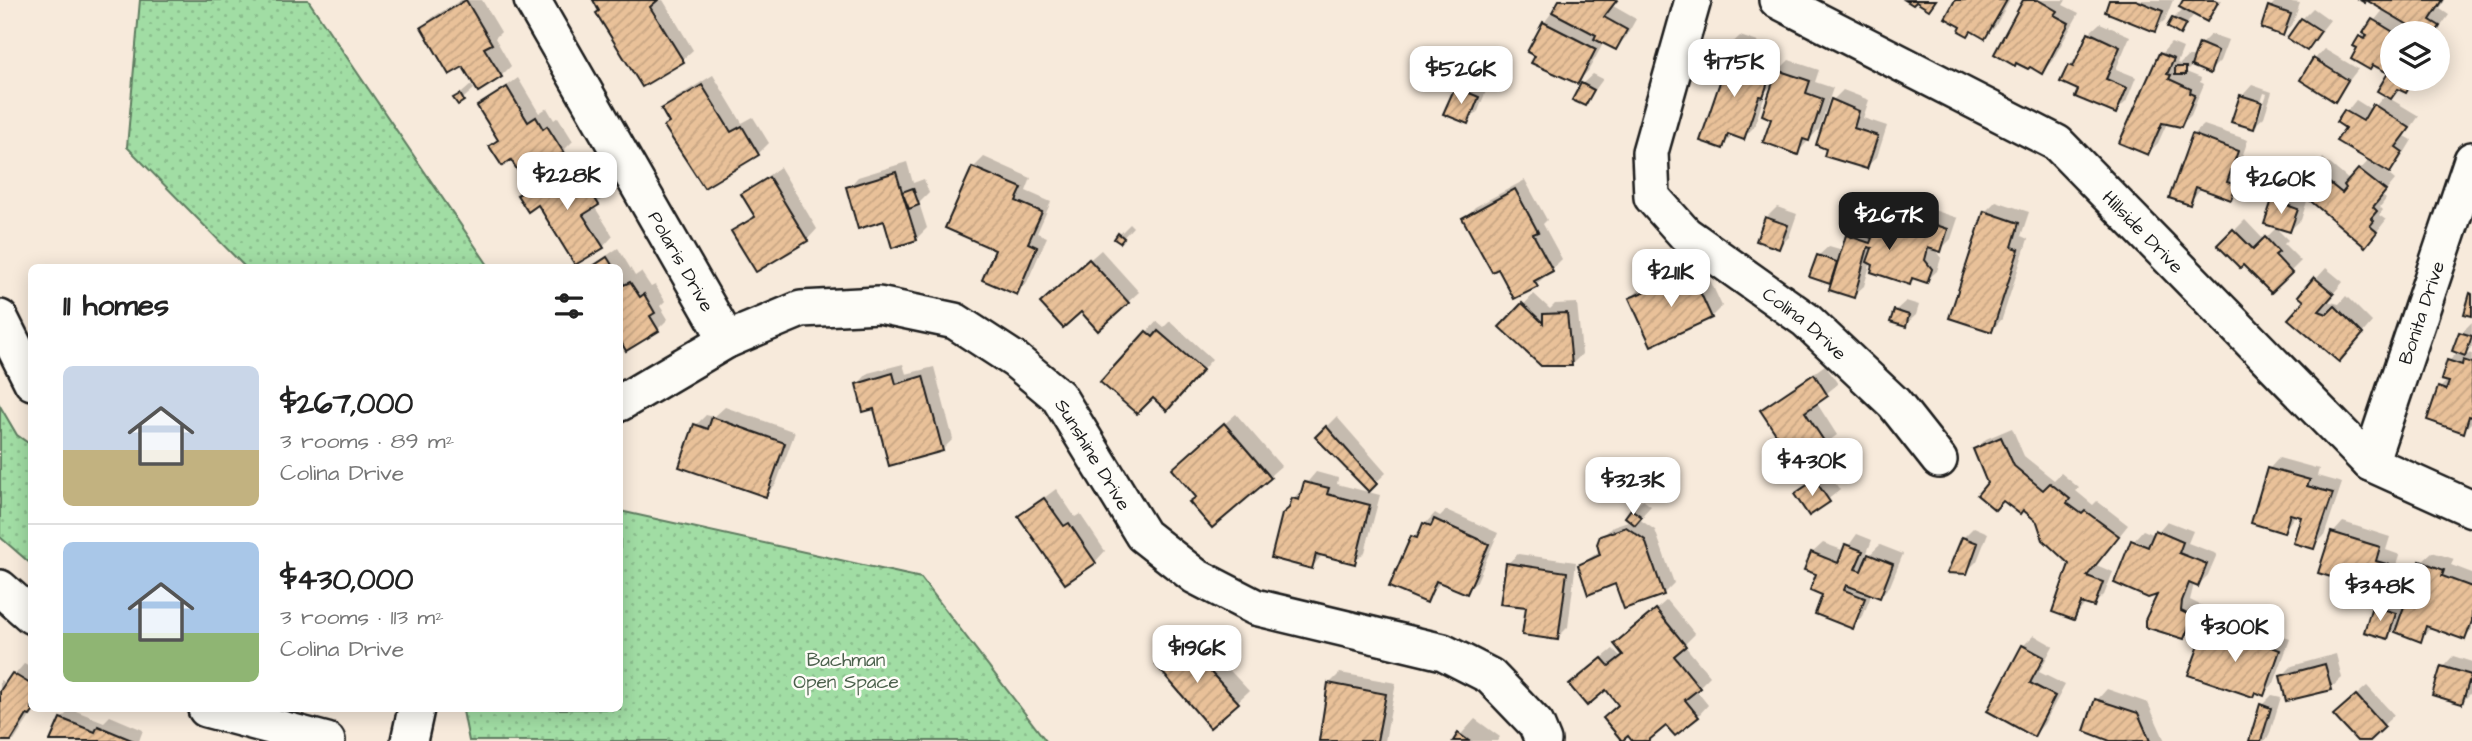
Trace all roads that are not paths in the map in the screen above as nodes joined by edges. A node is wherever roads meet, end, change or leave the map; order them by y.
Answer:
1 (532, 0) edge
2 (1693, 0) edge
3 (1777, 0) edge
4 (2472, 160) edge
5 (0, 318) edge
6 (727, 340) junction
7 (28, 374) edge
8 (623, 401) edge
9 (1938, 460) dead end
10 (2370, 463) junction
11 (2472, 509) edge
12 (0, 587) edge
13 (28, 612) edge
14 (217, 712) edge
15 (415, 712) edge
16 (327, 741) edge
17 (410, 741) edge
18 (1543, 741) edge

1 - 6 street, Polaris Drive
2 - 9 street, Colina Drive
3 - 10 street, Hillside Drive
4 - 10 street, Bonita Drive
5 - 7 street
6 - 8 street, Sunshine Drive
6 - 18 street, Sunshine Drive
10 - 11 street, Hillside Drive
12 - 13 street
14 - 16 street
15 - 17 street

